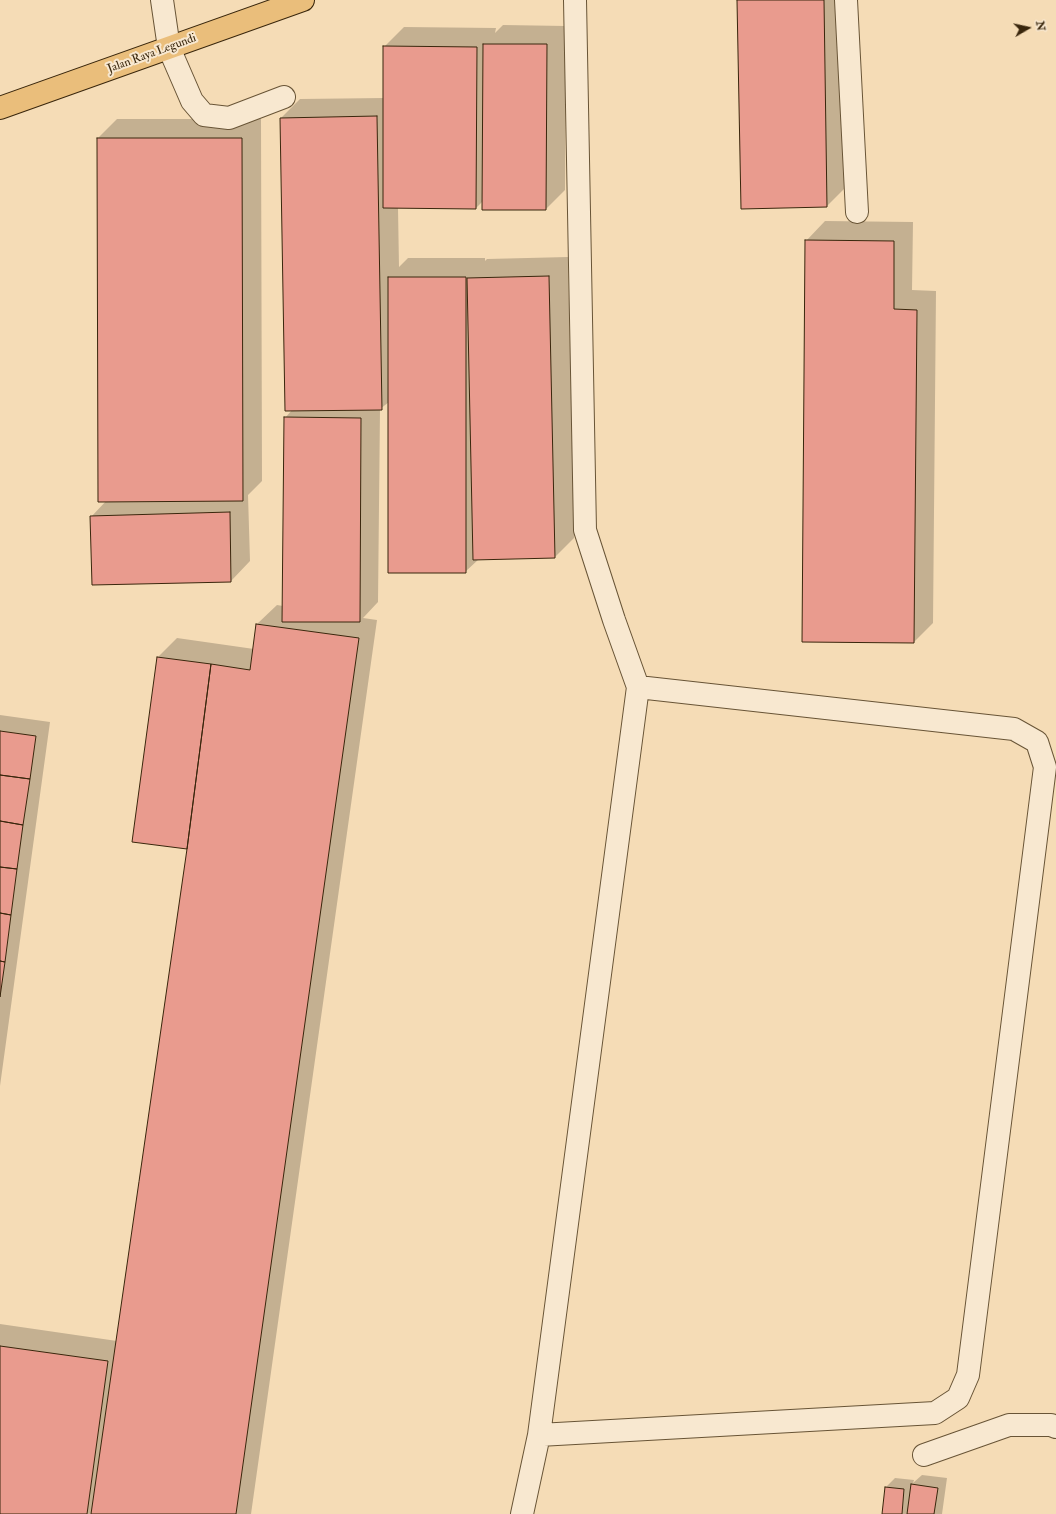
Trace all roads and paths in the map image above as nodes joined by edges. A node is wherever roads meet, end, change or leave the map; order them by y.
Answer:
1 (162, 0) edge
2 (303, 0) edge
3 (575, 0) edge
4 (846, 0) edge
5 (169, 48) junction
6 (284, 97) dead end
7 (0, 108) edge
8 (857, 212) dead end
9 (638, 687) junction
10 (1056, 1427) edge
11 (539, 1435) junction
12 (924, 1455) dead end
13 (522, 1514) edge

1 - 5 street
2 - 5 highway, Jalan Raya Legundi
3 - 9 street
4 - 8 street
5 - 6 street
5 - 7 highway, Jalan Raya Legundi
9 - 11 street
9 - 11 street
10 - 12 street
11 - 13 street

